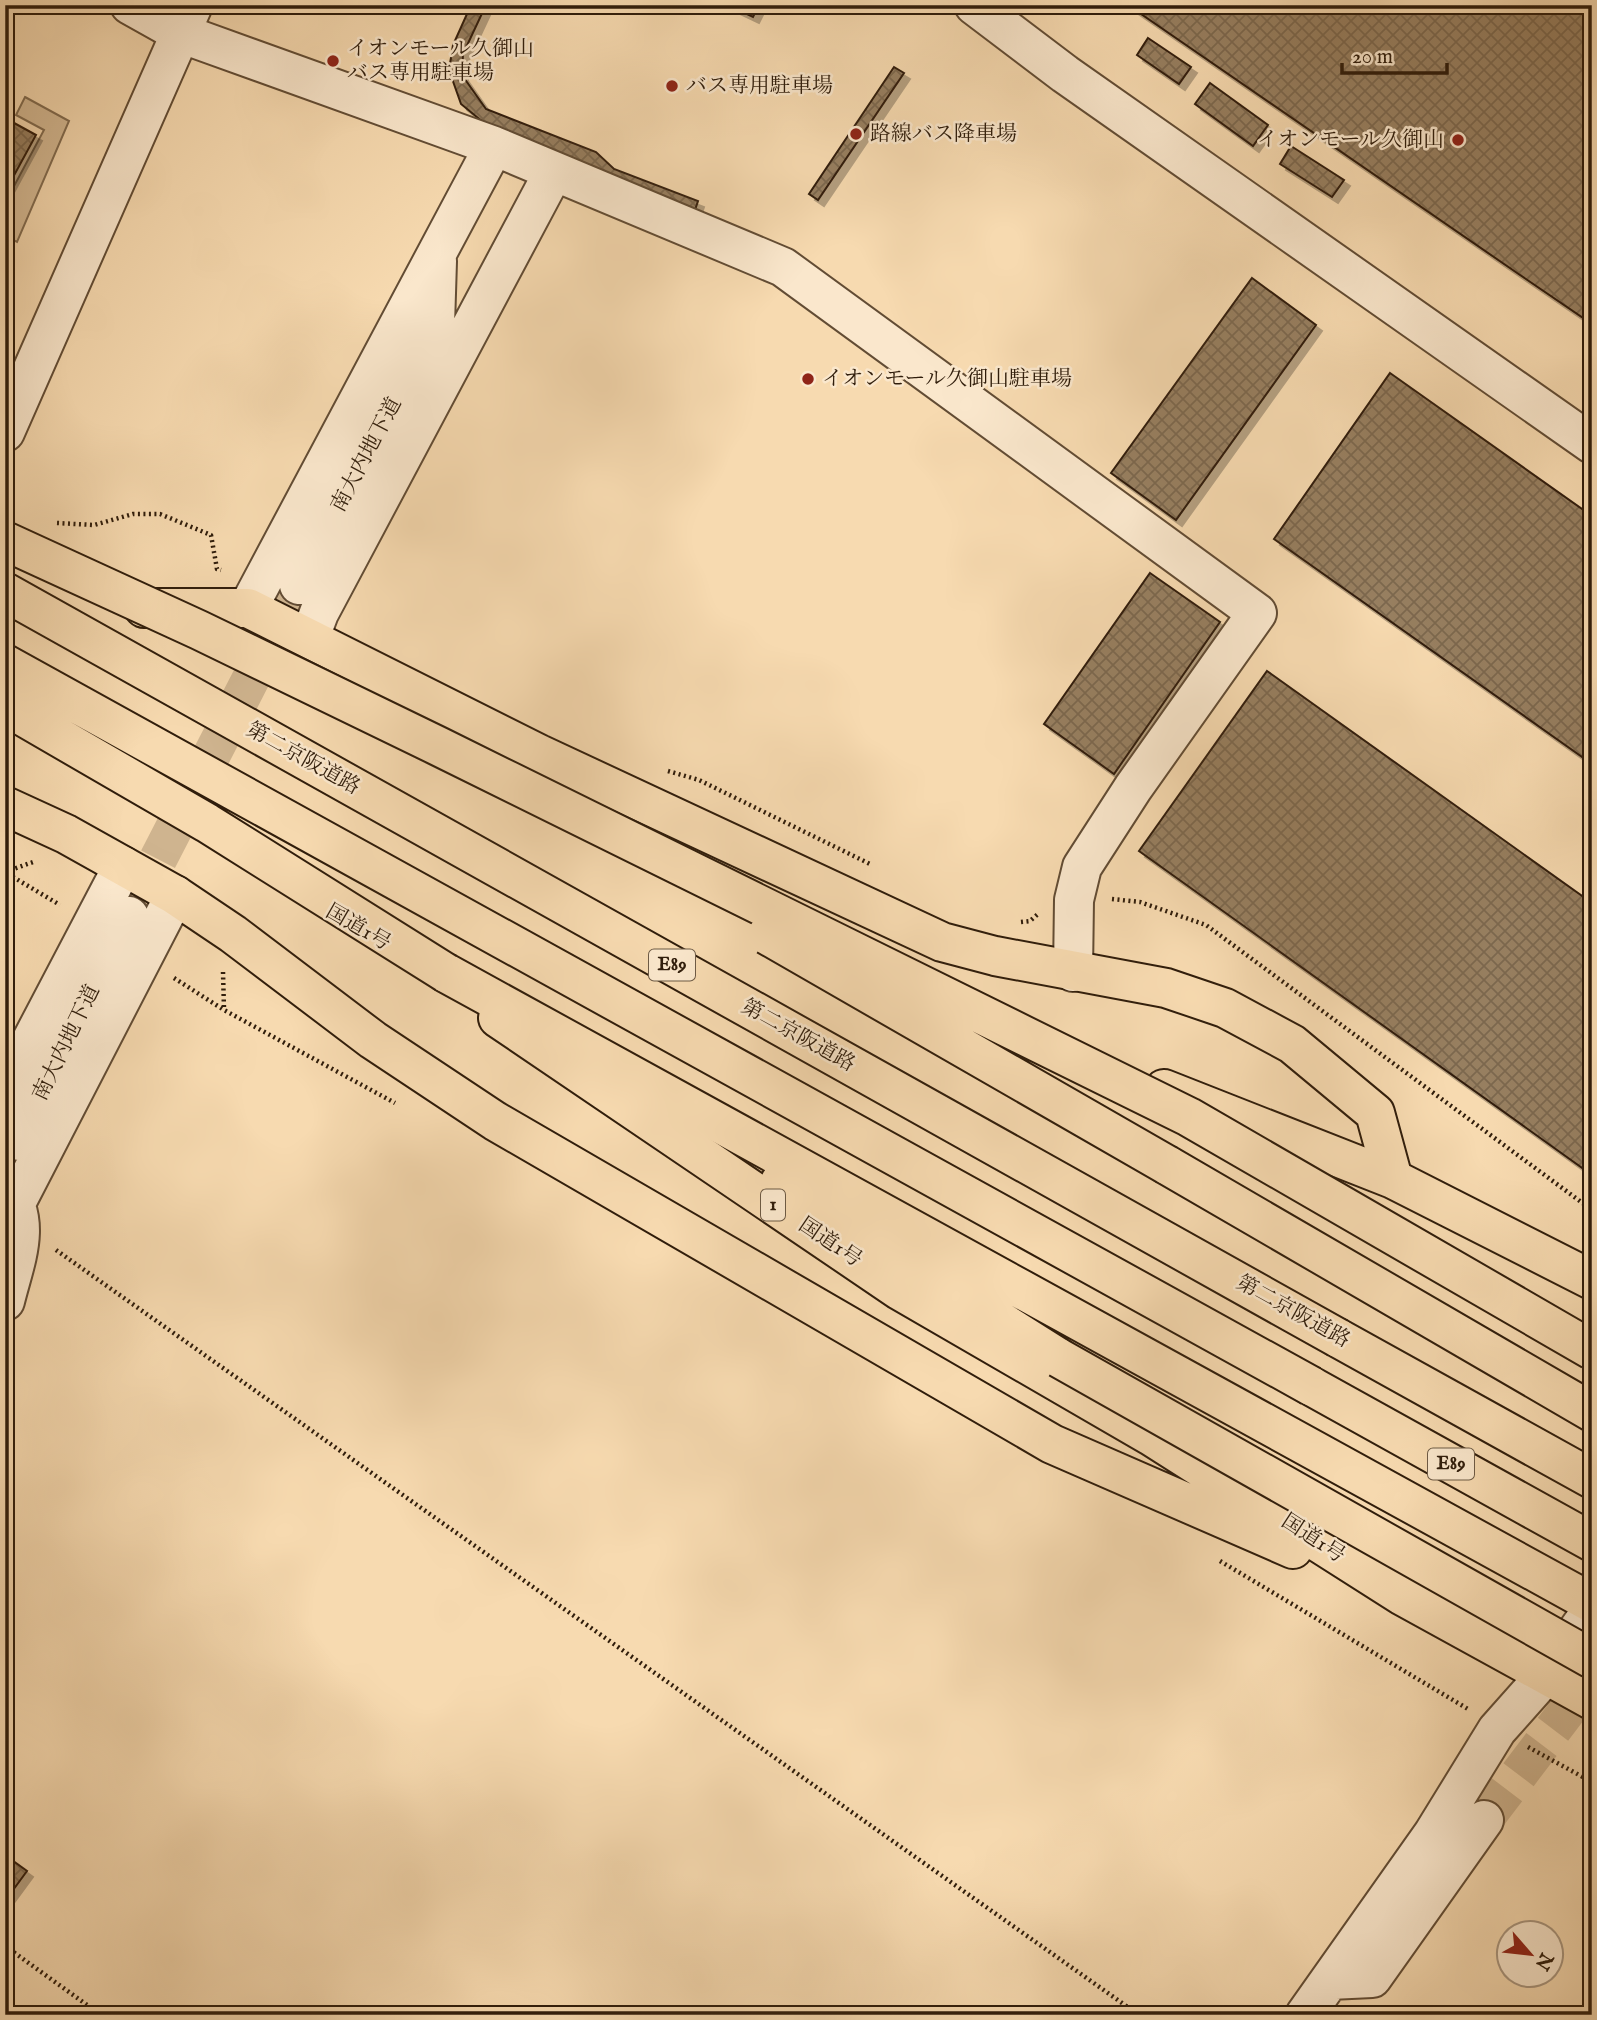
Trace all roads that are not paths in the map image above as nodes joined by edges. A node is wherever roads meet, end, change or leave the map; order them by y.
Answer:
1 (130, 5) edge
2 (974, 5) edge
3 (187, 19) edge
4 (494, 146) junction
5 (553, 173) junction
6 (438, 252) junction
7 (489, 293) junction
8 (435, 325) junction
9 (5, 432) edge
10 (1592, 444) edge
11 (5, 541) edge
12 (5, 555) edge
13 (5, 592) edge
14 (269, 592) junction
15 (114, 608) junction
16 (310, 637) junction
17 (5, 664) edge
18 (5, 706) edge
19 (5, 727) edge
20 (438, 746) junction
21 (5, 806) edge
22 (122, 866) junction
23 (175, 895) junction
24 (129, 916) tunnel mouth
25 (446, 972) junction
26 (1073, 972) junction
27 (5, 1091) edge
28 (1393, 1179) junction
29 (12, 1196) edge
30 (1592, 1280) edge
31 (5, 1301) edge
32 (1592, 1350) edge
33 (1592, 1412) edge
34 (1592, 1479) edge
35 (1592, 1542) edge
36 (1401, 1595) junction
37 (1592, 1603) edge
38 (1592, 1610) edge
39 (1592, 1658) edge
40 (1545, 1676) junction
41 (1592, 1700) edge
42 (1484, 1821) tunnel mouth
43 (1329, 1980) junction
44 (1305, 2015) edge

1 - 3 street
2 - 10 street
3 - 4 street
3 - 9 street
4 - 5 street
4 - 6 street
5 - 7 street
5 - 26 street
6 - 8 street
6 - 14 street
7 - 8 street
7 - 16 street
8 - 14 street, 南大内地下道
11 - 20 highway, bridge
12 - 15 highway
13 - 34 highway, 第二京阪道路 / E89, bridge
14 - 15 highway
14 - 16 highway
15 - 28 highway
16 - 26 highway
17 - 35 highway, E89, bridge
18 - 25 highway, bridge
19 - 36 highway, 国道1号 / 1
20 - 32 highway, bridge
20 - 33 highway, bridge
21 - 22 highway
22 - 23 highway
22 - 27 street
23 - 29 street
23 - 36 highway
24 - 29 street, 南大内地下道
25 - 37 highway
25 - 39 highway, bridge
26 - 28 highway
28 - 30 highway
29 - 31 street
36 - 40 highway, 国道1号 / 1
38 - 40 street
40 - 41 highway, 国道1号 / 1
40 - 43 street
42 - 43 street
43 - 44 street

